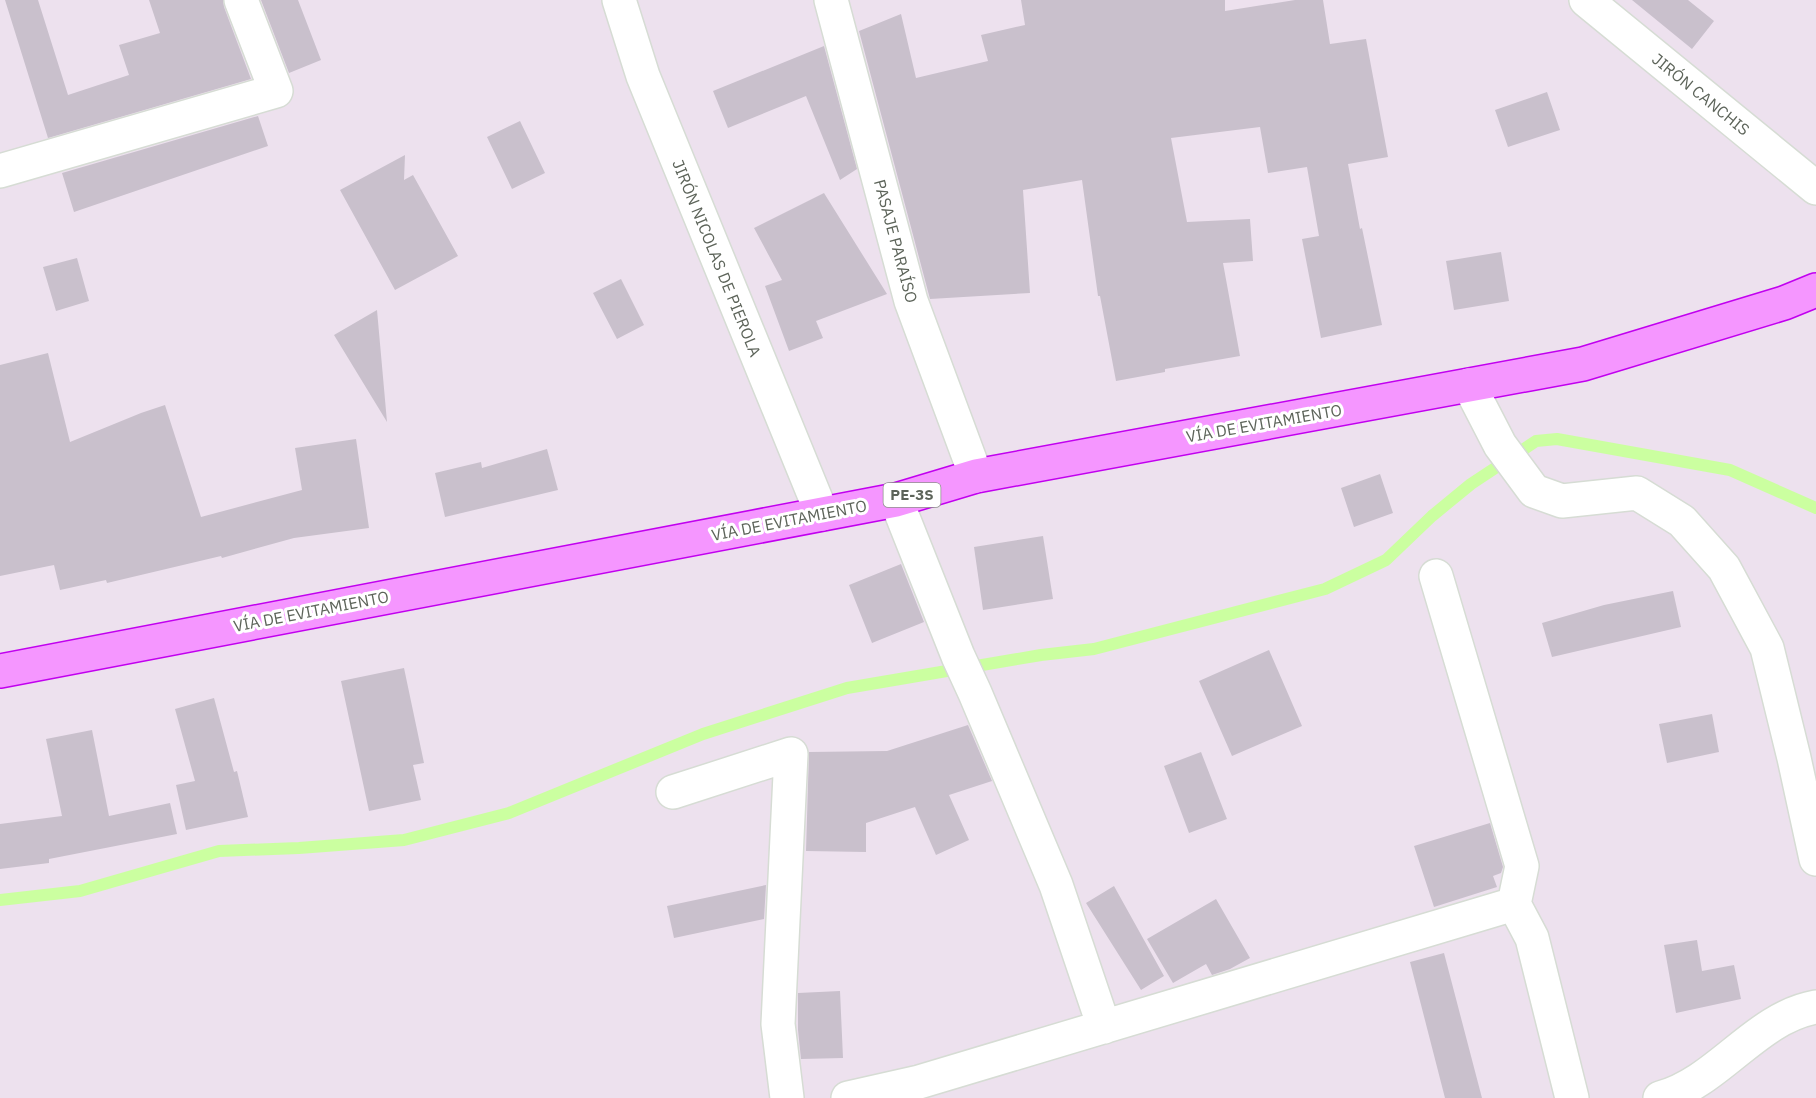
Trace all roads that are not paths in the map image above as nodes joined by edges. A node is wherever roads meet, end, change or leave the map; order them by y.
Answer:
1 (241, 0) edge
2 (619, 0) edge
3 (831, 0) edge
4 (1586, 0) edge
5 (0, 171) edge
6 (1816, 188) edge
7 (1816, 290) edge
8 (1469, 385) junction
9 (976, 476) junction
10 (896, 500) junction
11 (822, 514) junction
12 (1436, 576) dead end
13 (0, 671) edge
14 (673, 792) dead end
15 (1816, 859) edge
16 (1514, 904) junction
17 (1816, 1007) edge
18 (1104, 1027) junction
19 (787, 1098) edge
20 (848, 1098) edge
21 (1572, 1098) edge
22 (1660, 1098) edge

1 - 5 street
2 - 11 street, JIRÓN NICOLAS DE PIEROLA
3 - 9 street, PASAJE PARAÍSO
4 - 6 street, JIRÓN CANCHIS
7 - 8 highway, VÍA DE EVITAMIENTO / PE-3S
8 - 9 highway, VÍA DE EVITAMIENTO / PE-3S
8 - 15 street
9 - 10 highway, VÍA DE EVITAMIENTO / PE-3S
10 - 11 highway, VÍA DE EVITAMIENTO / PE-3S
10 - 18 street
11 - 13 highway, VÍA DE EVITAMIENTO / PE-3S
12 - 16 street
14 - 19 street
16 - 18 street
16 - 21 street
17 - 22 street
18 - 20 street

